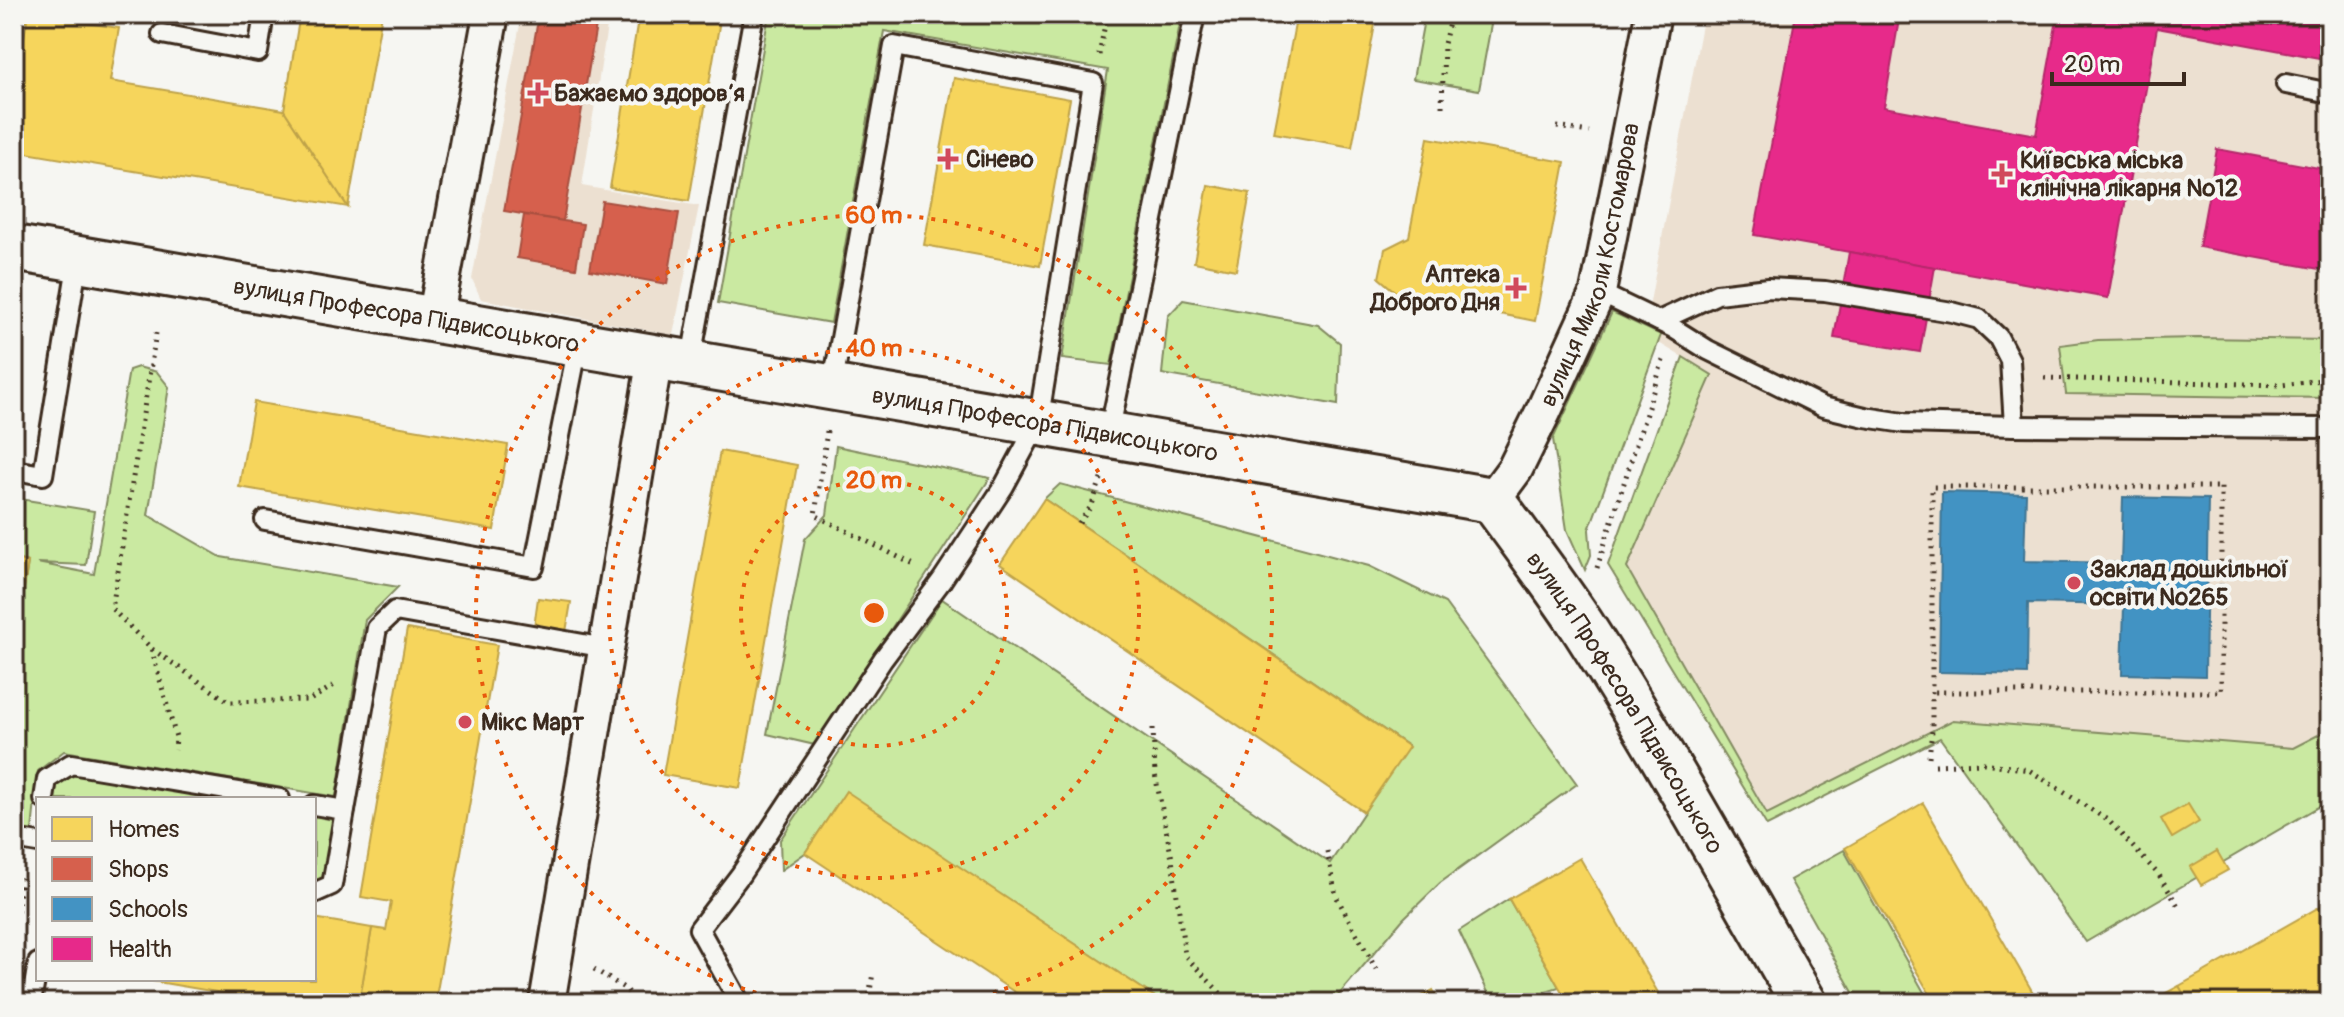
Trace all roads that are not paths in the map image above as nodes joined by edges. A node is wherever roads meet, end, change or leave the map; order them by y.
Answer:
1 (264, 14) edge
2 (491, 14) edge
3 (754, 14) edge
4 (1195, 14) edge
5 (1653, 14) edge
6 (162, 34) dead end
7 (2286, 84) dead end
8 (2330, 93) edge
9 (14, 248) edge
10 (78, 259) junction
11 (1598, 292) junction
12 (435, 320) junction
13 (1666, 324) junction
14 (578, 345) junction
15 (672, 360) junction
16 (830, 409) junction
17 (1038, 423) junction
18 (2014, 426) junction
19 (2330, 428) edge
20 (1106, 455) junction
21 (14, 470) edge
22 (1492, 500) junction
23 (265, 520) dead end
24 (606, 648) junction
25 (44, 797) edge
26 (268, 797) edge
27 (316, 805) edge
28 (345, 810) junction
29 (316, 893) edge
30 (36, 974) edge
31 (31, 1003) edge
32 (547, 1003) edge
33 (740, 1003) edge
34 (1804, 1003) edge

1 - 6 lane
2 - 12 street
3 - 15 lane
4 - 20 lane
5 - 11 street, вулиця Миколи Костомарова
7 - 8 lane
9 - 10 street, вулиця Професора Підвисоцького
10 - 12 street, вулиця Професора Підвисоцького
10 - 21 lane
11 - 13 lane
11 - 22 street, вулиця Миколи Костомарова
12 - 14 street, вулиця Професора Підвисоцького
13 - 18 lane
13 - 18 lane
14 - 15 street, вулиця Професора Підвисоцького
14 - 23 lane
15 - 16 street, вулиця Професора Підвисоцького
15 - 24 street
16 - 17 street, вулиця Професора Підвисоцького
16 - 17 lane
17 - 20 street, вулиця Професора Підвисоцького
17 - 33 lane
18 - 19 lane
20 - 22 street, вулиця Професора Підвисоцького
22 - 34 street, вулиця Професора Підвисоцького
24 - 28 lane
24 - 32 street
25 - 26 lane
27 - 28 lane
28 - 29 lane
30 - 31 lane

